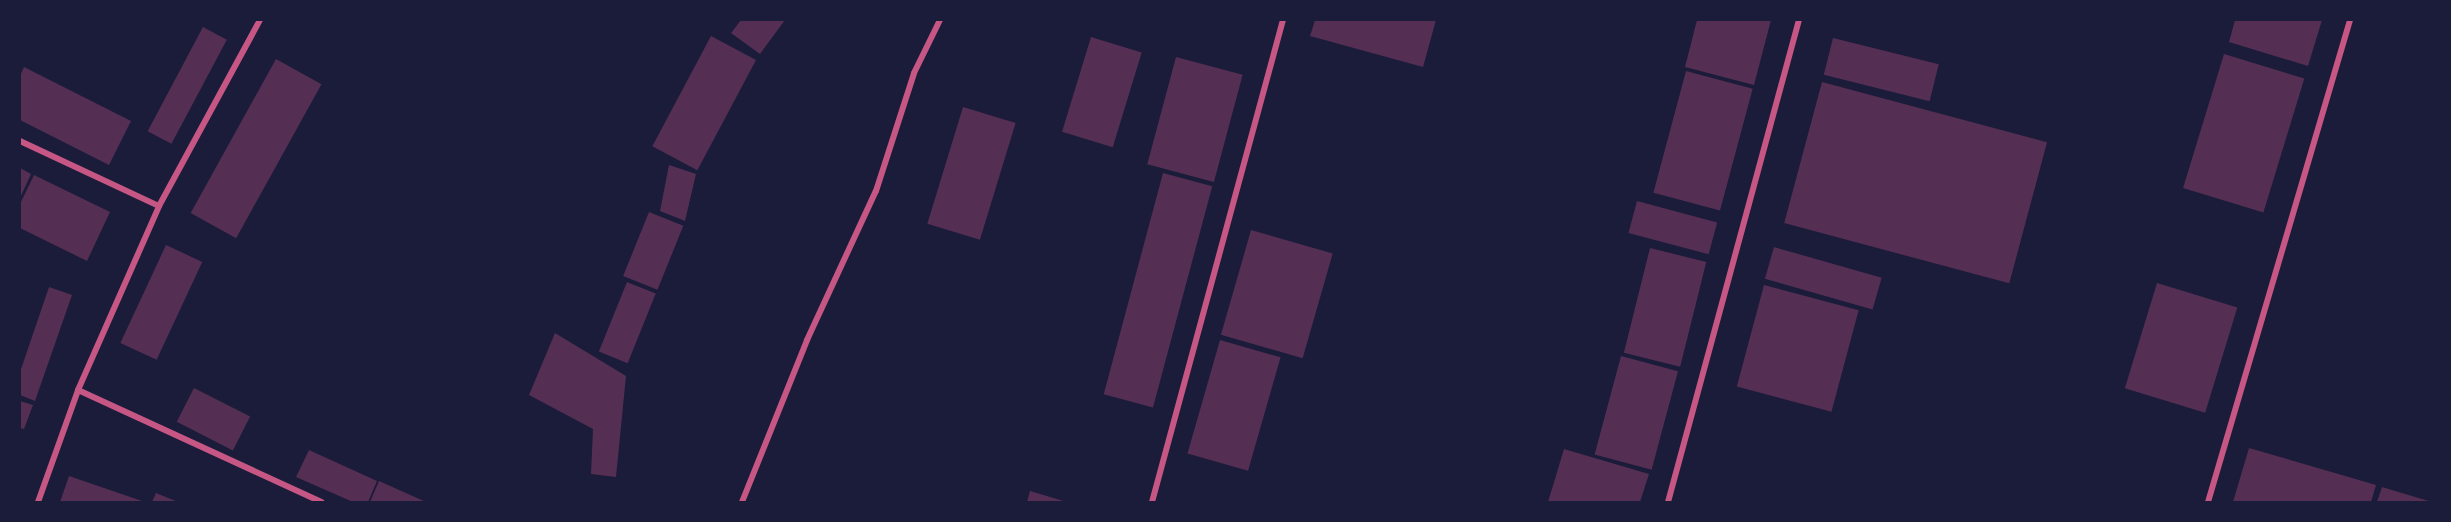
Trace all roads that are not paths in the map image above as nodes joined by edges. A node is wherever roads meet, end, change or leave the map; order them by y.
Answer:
1 (260, 20) edge
2 (940, 20) edge
3 (1283, 20) edge
4 (1799, 20) edge
5 (2350, 20) edge
6 (20, 141) edge
7 (159, 206) junction
8 (78, 390) junction
9 (38, 502) edge
10 (321, 502) edge
11 (742, 502) edge
12 (1152, 502) edge
13 (1668, 502) edge
14 (2208, 502) edge

1 - 7 street
2 - 11 street
3 - 12 street
4 - 13 street
5 - 14 street
6 - 7 street
7 - 8 street
8 - 9 street
8 - 10 street

